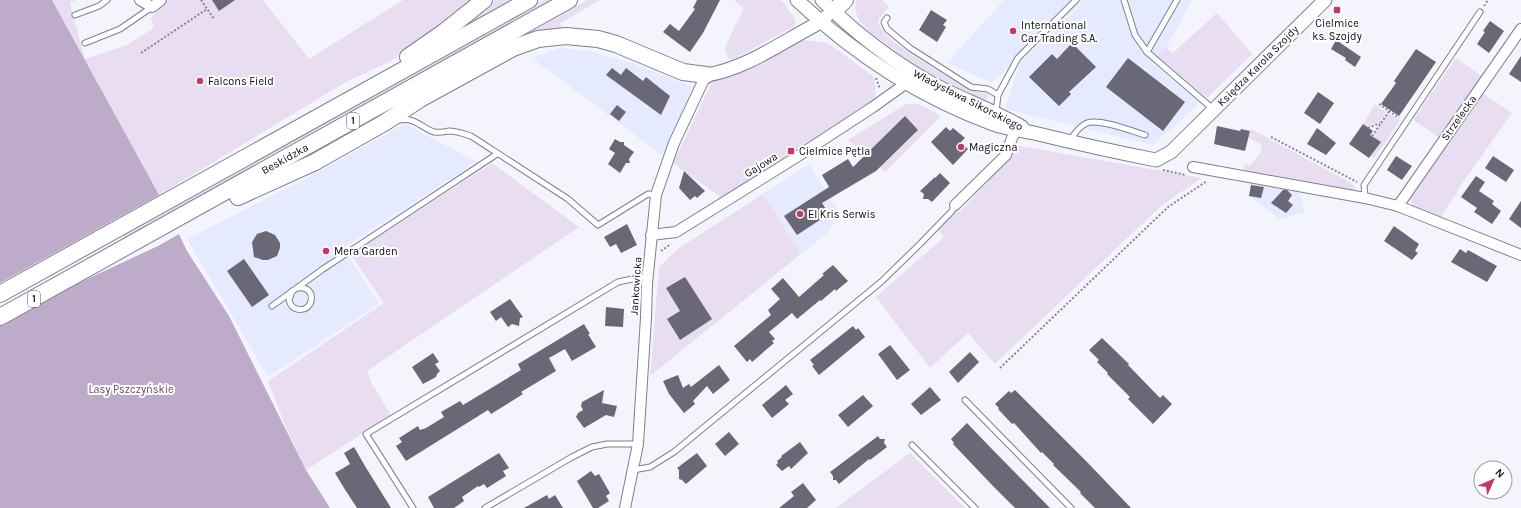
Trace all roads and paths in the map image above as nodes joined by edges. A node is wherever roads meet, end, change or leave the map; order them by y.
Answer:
1 (107, 0) edge
2 (140, 0) edge
3 (161, 0) edge
4 (201, 0) edge
5 (484, 0) edge
6 (529, 0) edge
7 (569, 0) edge
8 (797, 0) edge
9 (845, 0) edge
10 (1076, 0) edge
11 (1124, 0) edge
12 (1177, 0) edge
13 (1325, 0) edge
14 (828, 6) edge
15 (152, 7) junction
16 (208, 9) junction
17 (1480, 12) dead end
18 (75, 15) dead end
19 (887, 18) dead end
20 (214, 19) dead end
21 (820, 22) junction
22 (1521, 29) edge
23 (85, 43) dead end
24 (1147, 52) junction
25 (141, 53) dead end
26 (706, 75) junction
27 (909, 77) junction
28 (998, 95) junction
29 (354, 97) junction
30 (1379, 104) dead end
31 (1214, 110) junction
32 (1389, 110) junction
33 (1399, 118) dead end
34 (994, 119) junction
35 (1381, 122) junction
36 (384, 123) junction
37 (1368, 128) dead end
38 (1016, 130) junction
39 (1032, 133) junction
40 (1145, 135) dead end
41 (1372, 136) dead end
42 (1271, 137) dead end
43 (1069, 142) junction
44 (497, 154) junction
45 (1193, 167) dead end
46 (1221, 172) junction
47 (1364, 185) junction
48 (656, 195) junction
49 (1365, 198) junction
50 (954, 205) joint
51 (1398, 206) junction
52 (651, 235) junction
53 (136, 242) junction
54 (1521, 255) edge
55 (648, 276) junction
56 (294, 289) junction
57 (0, 294) edge
58 (272, 306) dead end
59 (0, 318) edge
60 (1000, 368) dead end
61 (965, 400) dead end
62 (638, 444) junction
63 (912, 445) dead end
64 (633, 470) junction
65 (413, 508) edge
66 (485, 508) edge
67 (625, 508) edge
68 (975, 508) edge
69 (1071, 508) edge

1 - 18 lane
2 - 15 street
3 - 15 street
4 - 16 path
5 - 29 main road
6 - 29 main road, Beskidzka / 1
7 - 53 main road, Beskidzka / 1
8 - 21 street, Władysława Sikorskiego
9 - 14 main road
10 - 28 lane
11 - 24 lane
12 - 24 lane
13 - 31 street, Księdza Karola Szojdy
14 - 21 street
14 - 27 street, Władysława Sikorskiego
15 - 23 lane
16 - 20 path
16 - 25 path
17 - 47 lane
19 - 28 lane
21 - 26 street
21 - 27 street, Władysława Sikorskiego
22 - 51 street, Strzelecka
24 - 31 lane
26 - 36 main road
26 - 48 street, Jankowicka
27 - 34 street, Władysława Sikorskiego
27 - 52 street, Gajowa
28 - 34 lane
29 - 57 main road, Beskidzka / 1
30 - 32 path
31 - 43 street, Księdza Karola Szojdy
32 - 33 path
32 - 35 path
34 - 38 street, Władysława Sikorskiego
34 - 39 street, Władysława Sikorskiego
35 - 37 path
35 - 41 path
36 - 44 lane
36 - 53 main road
38 - 39 street, Władysława Sikorskiego
38 - 50 street
39 - 43 street
40 - 43 lane
42 - 47 path
44 - 48 lane
44 - 56 lane
45 - 46 street
46 - 49 street
46 - 60 path
47 - 49 lane
48 - 52 street, Jankowicka
49 - 51 street
50 - 64 lane
51 - 54 street
52 - 55 street, Jankowicka
53 - 59 main road, Beskidzka / 1
55 - 62 street, Jankowicka
55 - 65 lane
56 - 56 lane
56 - 58 lane
61 - 69 lane
62 - 64 street, Jankowicka
62 - 66 lane
63 - 68 lane
64 - 67 street, Jankowicka

